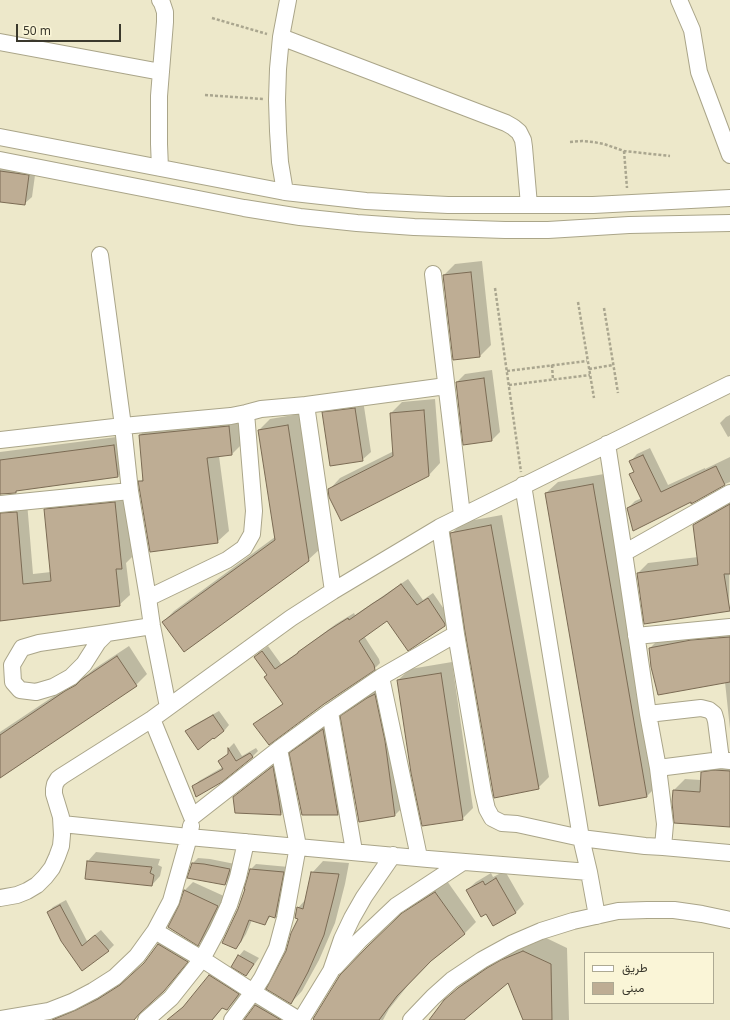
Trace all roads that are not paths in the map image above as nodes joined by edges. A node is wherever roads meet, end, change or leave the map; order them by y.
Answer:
1 (160, 0) edge
2 (288, 0) edge
3 (680, 0) edge
4 (281, 37) junction
5 (0, 42) edge
6 (161, 72) junction
7 (0, 137) edge
8 (730, 155) edge
9 (0, 160) edge
10 (160, 168) junction
11 (285, 192) junction
12 (730, 198) edge
13 (530, 205) junction
14 (730, 223) edge
15 (100, 255) dead end
16 (433, 274) dead end
17 (730, 384) edge
18 (446, 386) junction
19 (306, 405) junction
20 (246, 413) junction
21 (122, 426) junction
22 (0, 440) edge
23 (607, 444) junction
24 (523, 486) junction
25 (130, 491) junction
26 (730, 493) edge
27 (0, 504) edge
28 (462, 515) junction
29 (440, 527) junction
30 (624, 553) junction
31 (333, 590) junction
32 (148, 598) junction
33 (152, 626) junction
34 (730, 627) edge
35 (106, 633) junction
36 (456, 634) junction
37 (636, 636) junction
38 (381, 677) junction
39 (168, 707) junction
40 (330, 712) junction
41 (648, 714) junction
42 (152, 720) junction
43 (279, 749) junction
44 (725, 761) edge
45 (658, 768) junction
46 (192, 817) junction
47 (62, 824) junction
48 (189, 837) junction
49 (581, 838) junction
50 (246, 842) junction
51 (298, 846) junction
52 (663, 847) junction
53 (354, 851) junction
54 (730, 853) edge
55 (393, 855) junction
56 (419, 857) junction
57 (463, 862) junction
58 (589, 872) junction
59 (0, 898) edge
60 (596, 916) junction
61 (730, 920) edge
62 (155, 932) junction
63 (202, 959) junction
64 (331, 971) junction
65 (253, 992) junction
66 (0, 1009) edge
67 (1, 1020) edge
68 (146, 1020) edge
69 (232, 1020) edge
70 (300, 1020) edge
71 (411, 1020) edge

1 - 6 street
2 - 4 street
3 - 8 street
4 - 11 street
4 - 13 street
5 - 6 street
6 - 10 street
7 - 10 street
9 - 14 street
10 - 11 street
11 - 13 street
12 - 13 street
15 - 21 street
16 - 18 street
17 - 23 street
18 - 19 street
18 - 28 street
19 - 20 street
19 - 31 street
20 - 21 street
20 - 32 street
21 - 22 street
21 - 25 street
23 - 24 street
23 - 30 street
24 - 28 street
24 - 49 street
25 - 27 street
25 - 32 street
26 - 30 street
28 - 29 street
29 - 31 street
29 - 36 street
30 - 37 street
31 - 39 street
32 - 33 street
33 - 35 street
33 - 39 street
34 - 37 street
35 - 35 street
36 - 38 street
36 - 49 street
37 - 41 street
38 - 40 street
38 - 56 street
39 - 42 street
40 - 43 street
40 - 53 street
41 - 44 street
41 - 45 street
42 - 46 street
42 - 47 street
43 - 46 street
43 - 51 street
44 - 45 street
45 - 52 street
46 - 48 street
47 - 48 street
47 - 59 street
48 - 50 street
48 - 62 street
49 - 52 street
49 - 58 street
50 - 51 street
50 - 63 street
51 - 53 street
51 - 65 street
52 - 54 street
53 - 55 street
55 - 56 street
55 - 64 street
56 - 57 street
57 - 58 street
57 - 64 street
58 - 60 street
60 - 61 street
60 - 71 street
62 - 63 street
62 - 67 street
63 - 65 street
63 - 68 street
64 - 70 street
65 - 69 street
65 - 70 street
66 - 67 street

